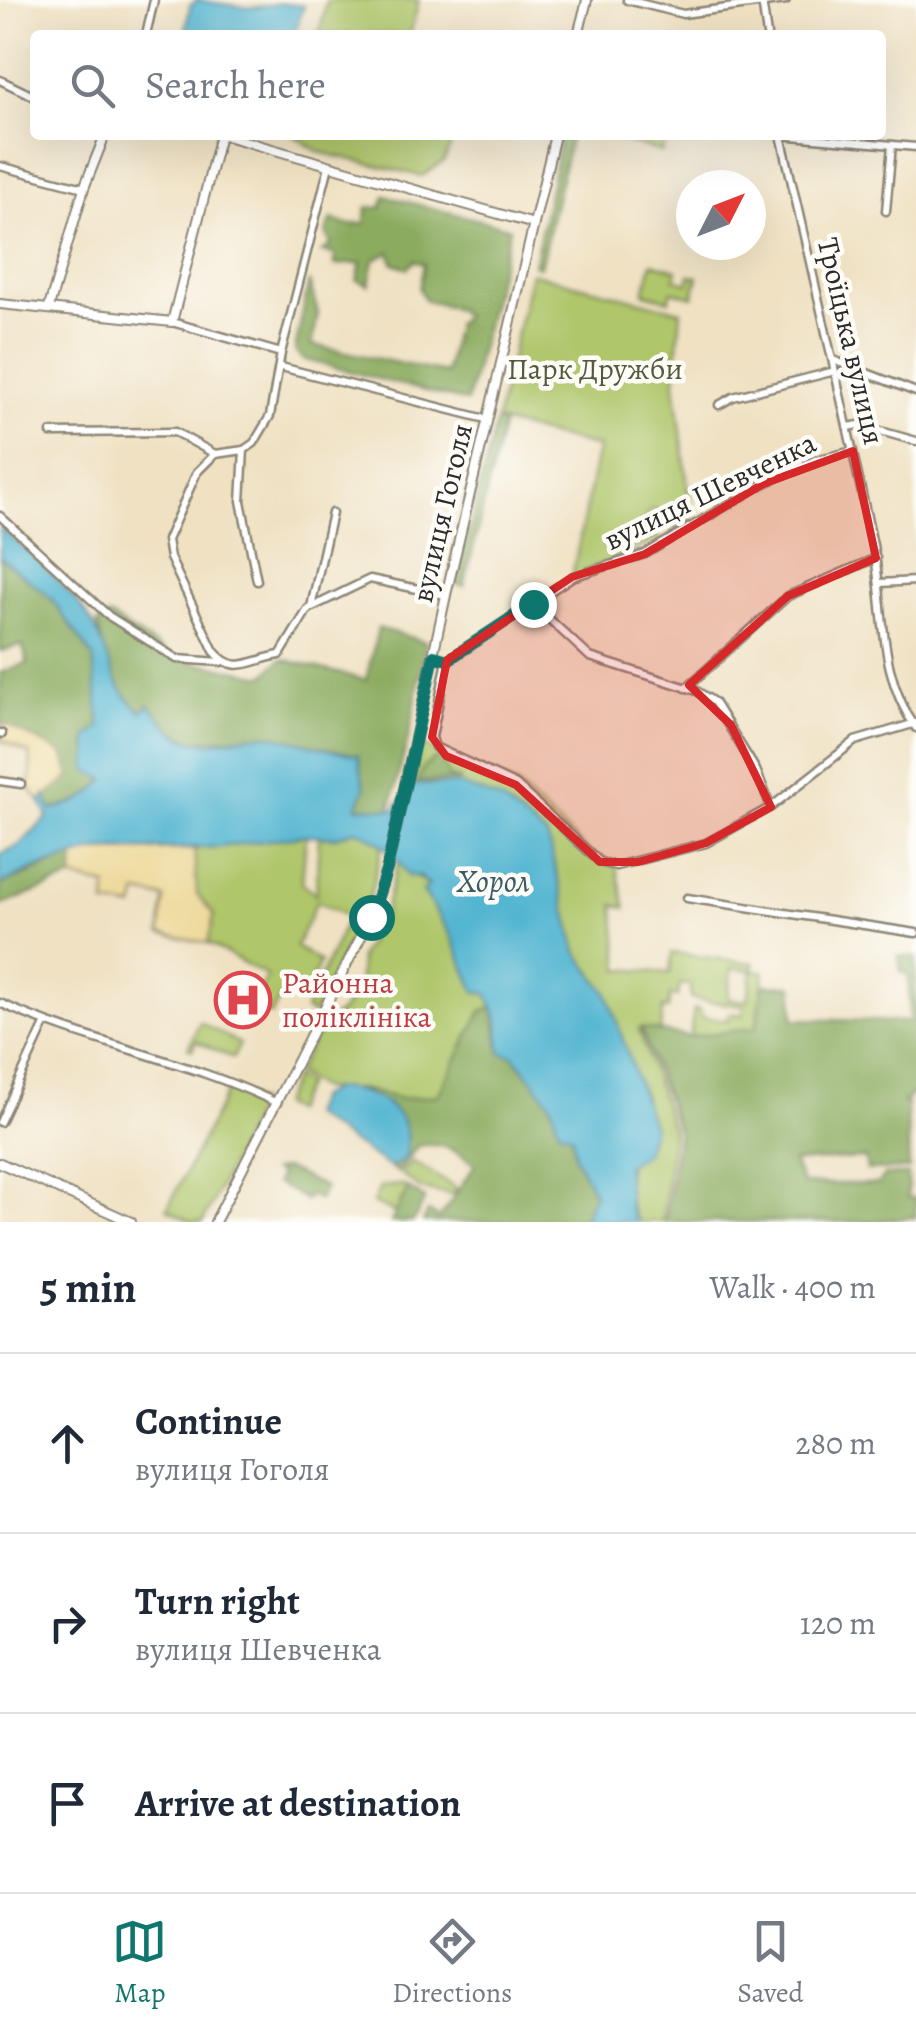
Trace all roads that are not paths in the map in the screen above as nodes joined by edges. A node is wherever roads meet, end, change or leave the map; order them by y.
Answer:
1 (154, 0) edge
2 (587, 0) edge
3 (627, 0) edge
4 (786, 0) edge
5 (762, 2) edge
6 (147, 30) edge
7 (579, 30) edge
8 (767, 30) edge
9 (0, 80) edge
10 (30, 95) edge
11 (102, 140) edge
12 (220, 140) edge
13 (238, 140) edge
14 (554, 140) edge
15 (782, 140) edge
16 (836, 140) edge
17 (892, 145) junction
18 (916, 147) edge
19 (0, 166) edge
20 (329, 166) junction
21 (84, 188) junction
22 (886, 210) dead end
23 (534, 224) junction
24 (0, 304) edge
25 (49, 307) junction
26 (172, 322) junction
27 (281, 353) junction
28 (832, 360) junction
29 (281, 367) junction
30 (835, 371) junction
31 (916, 392) edge
32 (719, 406) dead end
33 (486, 419) junction
34 (848, 427) junction
35 (51, 434) dead end
36 (916, 442) edge
37 (244, 450) junction
38 (853, 450) junction
39 (215, 454) junction
40 (332, 513) dead end
41 (0, 516) edge
42 (876, 558) junction
43 (257, 581) dead end
44 (916, 581) edge
45 (880, 583) junction
46 (446, 595) junction
47 (533, 604) junction
48 (311, 607) junction
49 (434, 656) junction
50 (448, 660) junction
51 (223, 662) junction
52 (686, 688) junction
53 (915, 725) edge
54 (0, 781) edge
55 (21, 784) dead end
56 (771, 807) junction
57 (687, 898) dead end
58 (916, 933) edge
59 (0, 1003) edge
60 (45, 1024) junction
61 (277, 1103) junction
62 (0, 1122) edge
63 (0, 1163) edge
64 (131, 1222) edge
65 (215, 1222) edge

1 - 6 street
2 - 7 street
3 - 5 street
4 - 5 street
5 - 8 street
9 - 10 street
11 - 21 street
12 - 26 street
13 - 20 street
14 - 23 street, вулиця Гоголя
15 - 28 street, Троїцька вулиця
16 - 17 street
17 - 18 street
17 - 22 street
19 - 21 street
20 - 23 street
20 - 27 street
21 - 25 street
23 - 33 street, вулиця Гоголя
24 - 25 street
25 - 26 street
26 - 27 street
27 - 29 street
28 - 30 street, Троїцька вулиця
28 - 31 street
29 - 33 street
29 - 37 street
30 - 32 street
30 - 34 street, Троїцька вулиця
33 - 46 street, вулиця Гоголя
34 - 36 street, вулиця Шевченка
34 - 38 street, Троїцька вулиця
35 - 39 street
37 - 39 street
37 - 43 street
38 - 42 street, Троїцька вулиця
38 - 47 street, вулиця Шевченка
39 - 51 street
40 - 48 street
41 - 51 street
42 - 45 street, Троїцька вулиця
42 - 52 street
44 - 45 street
45 - 53 street, Троїцька вулиця
46 - 48 street
46 - 49 street, вулиця Гоголя
47 - 50 street, вулиця Шевченка
47 - 52 street
48 - 51 street
49 - 50 street
49 - 61 street, вулиця Гоголя
50 - 56 street
52 - 56 street
53 - 56 street
54 - 55 street
57 - 58 street
59 - 60 street
60 - 61 street
60 - 62 street
61 - 65 street, вулиця Гоголя
63 - 64 street

